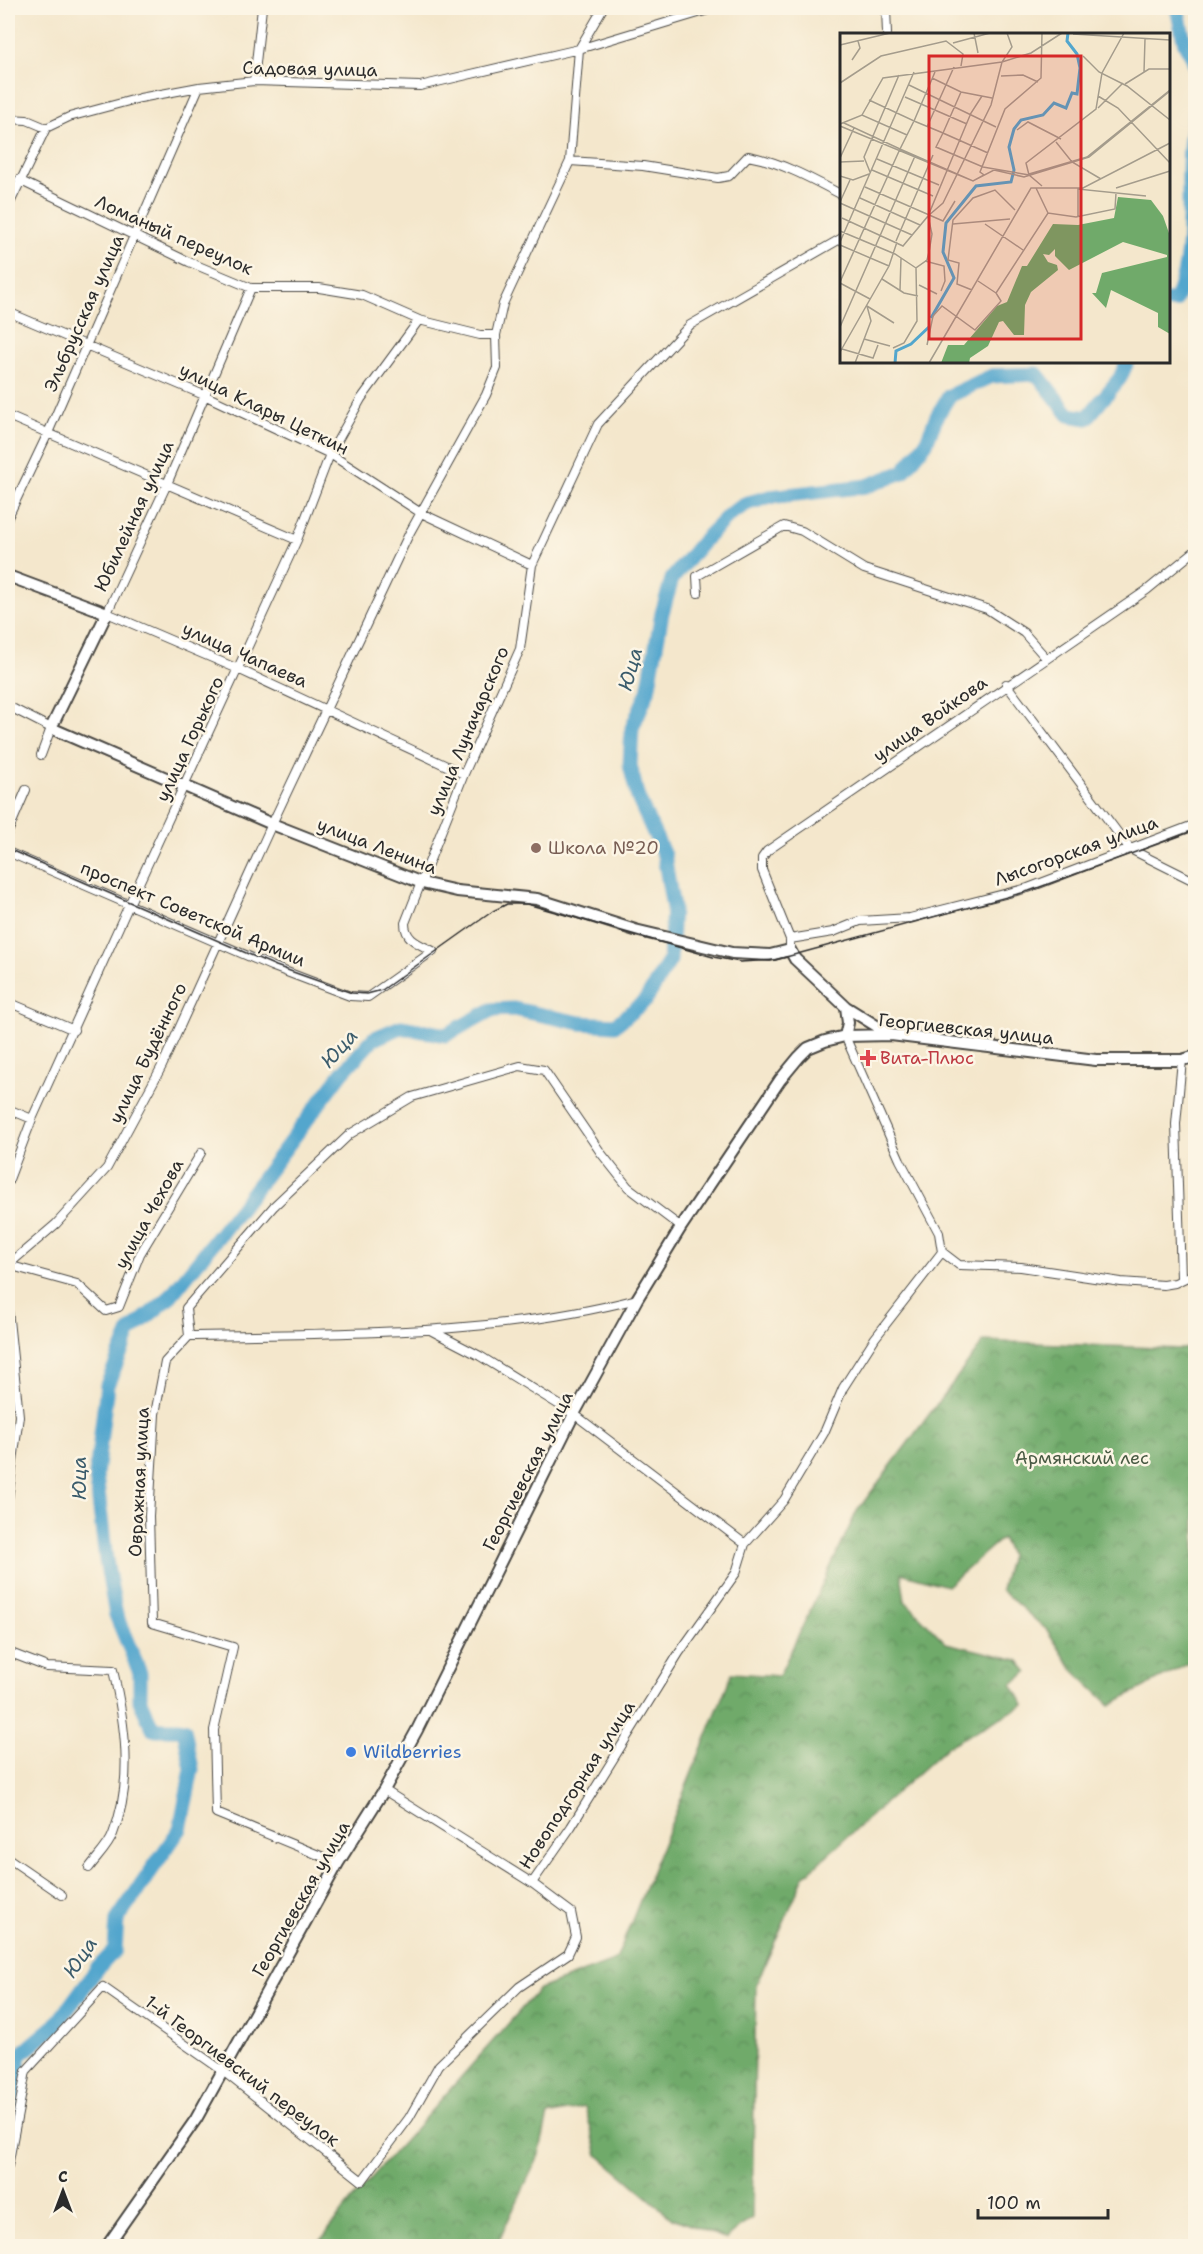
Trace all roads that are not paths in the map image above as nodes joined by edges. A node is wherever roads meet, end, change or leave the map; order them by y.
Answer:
1 (262, 8) edge
2 (603, 8) edge
3 (715, 8) edge
4 (886, 8) edge
5 (887, 33) edge
6 (579, 49) junction
7 (254, 81) junction
8 (200, 87) junction
9 (8, 119) edge
10 (46, 128) junction
11 (570, 161) junction
12 (19, 180) junction
13 (840, 194) edge
14 (8, 207) edge
15 (134, 235) junction
16 (840, 239) edge
17 (251, 288) junction
18 (8, 312) edge
19 (419, 320) junction
20 (496, 335) junction
21 (87, 344) junction
22 (206, 396) junction
23 (8, 416) edge
24 (48, 433) junction
25 (330, 454) junction
26 (167, 484) junction
27 (421, 513) junction
28 (8, 517) edge
29 (297, 540) junction
30 (1196, 550) edge
31 (532, 565) junction
32 (8, 576) edge
33 (698, 593) dead end
34 (107, 613) junction
35 (1046, 658) junction
36 (238, 669) junction
37 (1006, 684) junction
38 (8, 706) edge
39 (326, 709) junction
40 (51, 728) junction
41 (41, 755) dead end
42 (464, 774) junction
43 (185, 785) junction
44 (26, 790) dead end
45 (272, 824) junction
46 (1196, 824) edge
47 (8, 832) edge
48 (1130, 849) junction
49 (8, 852) edge
50 (1196, 882) edge
51 (422, 883) junction
52 (129, 904) junction
53 (218, 942) junction
54 (790, 944) junction
55 (368, 997) joint
56 (8, 1002) edge
57 (846, 1007) junction
58 (74, 1030) junction
59 (891, 1035) junction
60 (845, 1036) junction
61 (1196, 1056) edge
62 (1182, 1060) junction
63 (1196, 1061) edge
64 (8, 1109) edge
65 (32, 1119) junction
66 (201, 1153) dead end
67 (8, 1182) edge
68 (681, 1227) junction
69 (942, 1252) junction
70 (8, 1265) edge
71 (1196, 1273) edge
72 (1181, 1278) junction
73 (637, 1299) junction
74 (8, 1310) edge
75 (432, 1330) junction
76 (189, 1336) junction
77 (574, 1414) junction
78 (8, 1499) edge
79 (745, 1544) junction
80 (8, 1652) edge
81 (384, 1790) junction
82 (8, 1858) edge
83 (338, 1863) junction
84 (89, 1868) dead end
85 (532, 1883) junction
86 (62, 1895) dead end
87 (223, 2071) junction
88 (8, 2166) edge
89 (362, 2181) joint
90 (107, 2247) edge

1 - 7 street
2 - 6 street
3 - 6 street, Садовая улица
4 - 5 street
6 - 7 street, Садовая улица
6 - 11 street
7 - 8 street, Садовая улица
8 - 10 street, Садовая улица
8 - 15 street, Эльбрусская улица
9 - 10 street
10 - 12 street
11 - 13 street
11 - 20 street, улица Будённого
12 - 14 street
12 - 15 street, Ломаный переулок
15 - 17 street, Ломаный переулок
15 - 21 street, Эльбрусская улица
16 - 31 street, улица Луначарского
17 - 19 street, Ломаный переулок
17 - 22 street, Юбилейная улица
18 - 21 street, улица Клары Цеткин
19 - 20 street, Ломаный переулок
19 - 25 street, улица Горького
20 - 27 street, улица Будённого
21 - 22 street, улица Клары Цеткин
21 - 24 street, Эльбрусская улица
22 - 25 street, улица Клары Цеткин
22 - 26 street, Юбилейная улица
23 - 24 street
24 - 26 street
24 - 28 street, Эльбрусская улица
25 - 27 street, улица Клары Цеткин
25 - 29 street, улица Горького
26 - 29 street
26 - 34 street, Юбилейная улица
27 - 31 street, улица Клары Цеткин
27 - 39 street, улица Будённого
29 - 36 street, улица Горького
30 - 35 street, улица Войкова
31 - 42 street, улица Луначарского
32 - 34 main road, улица Чапаева
33 - 35 street
34 - 36 street, улица Чапаева
34 - 40 main road, Юбилейная улица
35 - 37 street, улица Войкова
36 - 39 street, улица Чапаева
36 - 43 street, улица Горького
37 - 48 street
37 - 54 street, улица Войкова
38 - 40 street, улица Ленина
39 - 42 street, улица Чапаева
39 - 45 street, улица Будённого
40 - 41 street, Юбилейная улица
40 - 43 main road, улица Ленина
42 - 51 street, улица Луначарского
43 - 45 main road, улица Ленина
43 - 52 street, улица Горького
44 - 47 street
45 - 51 main road, улица Ленина
45 - 53 street, улица Будённого
46 - 48 street, Лысогорская улица
48 - 50 street
48 - 54 street, Лысогорская улица
49 - 52 street, проспект Советской Армии
51 - 54 main road, улица Ленина
51 - 55 street, улица Луначарского
52 - 53 street, проспект Советской Армии
52 - 58 street, улица Горького
53 - 55 street, проспект Советской Армии
53 - 70 street, улица Будённого
54 - 57 main road
56 - 58 street
57 - 59 main road
57 - 60 main road
58 - 65 street, улица Горького
59 - 60 main road, Георгиевская улица
59 - 62 main road, Георгиевская улица
60 - 68 main road, Георгиевская улица
60 - 69 street
61 - 62 main road, Георгиевская улица
62 - 63 street, Георгиевская улица
62 - 72 street
64 - 65 street
65 - 67 street, улица Горького
66 - 70 street, улица Чехова
68 - 73 main road, Георгиевская улица
68 - 76 street
69 - 72 street
69 - 79 street, Новоподгорная улица
71 - 72 street
73 - 75 street
73 - 77 main road, Георгиевская улица
74 - 78 street
75 - 76 street
75 - 77 street
76 - 83 street, Овражная улица
77 - 79 street
77 - 81 main road, Георгиевская улица
79 - 85 street, Новоподгорная улица
80 - 84 street
81 - 83 main road, Георгиевская улица
81 - 85 street
82 - 86 street
83 - 87 main road, Георгиевская улица
85 - 89 street, Новоподгорная улица
87 - 88 street, 1-й Георгиевский переулок
87 - 89 street, 1-й Георгиевский переулок
87 - 90 main road, Георгиевская улица

